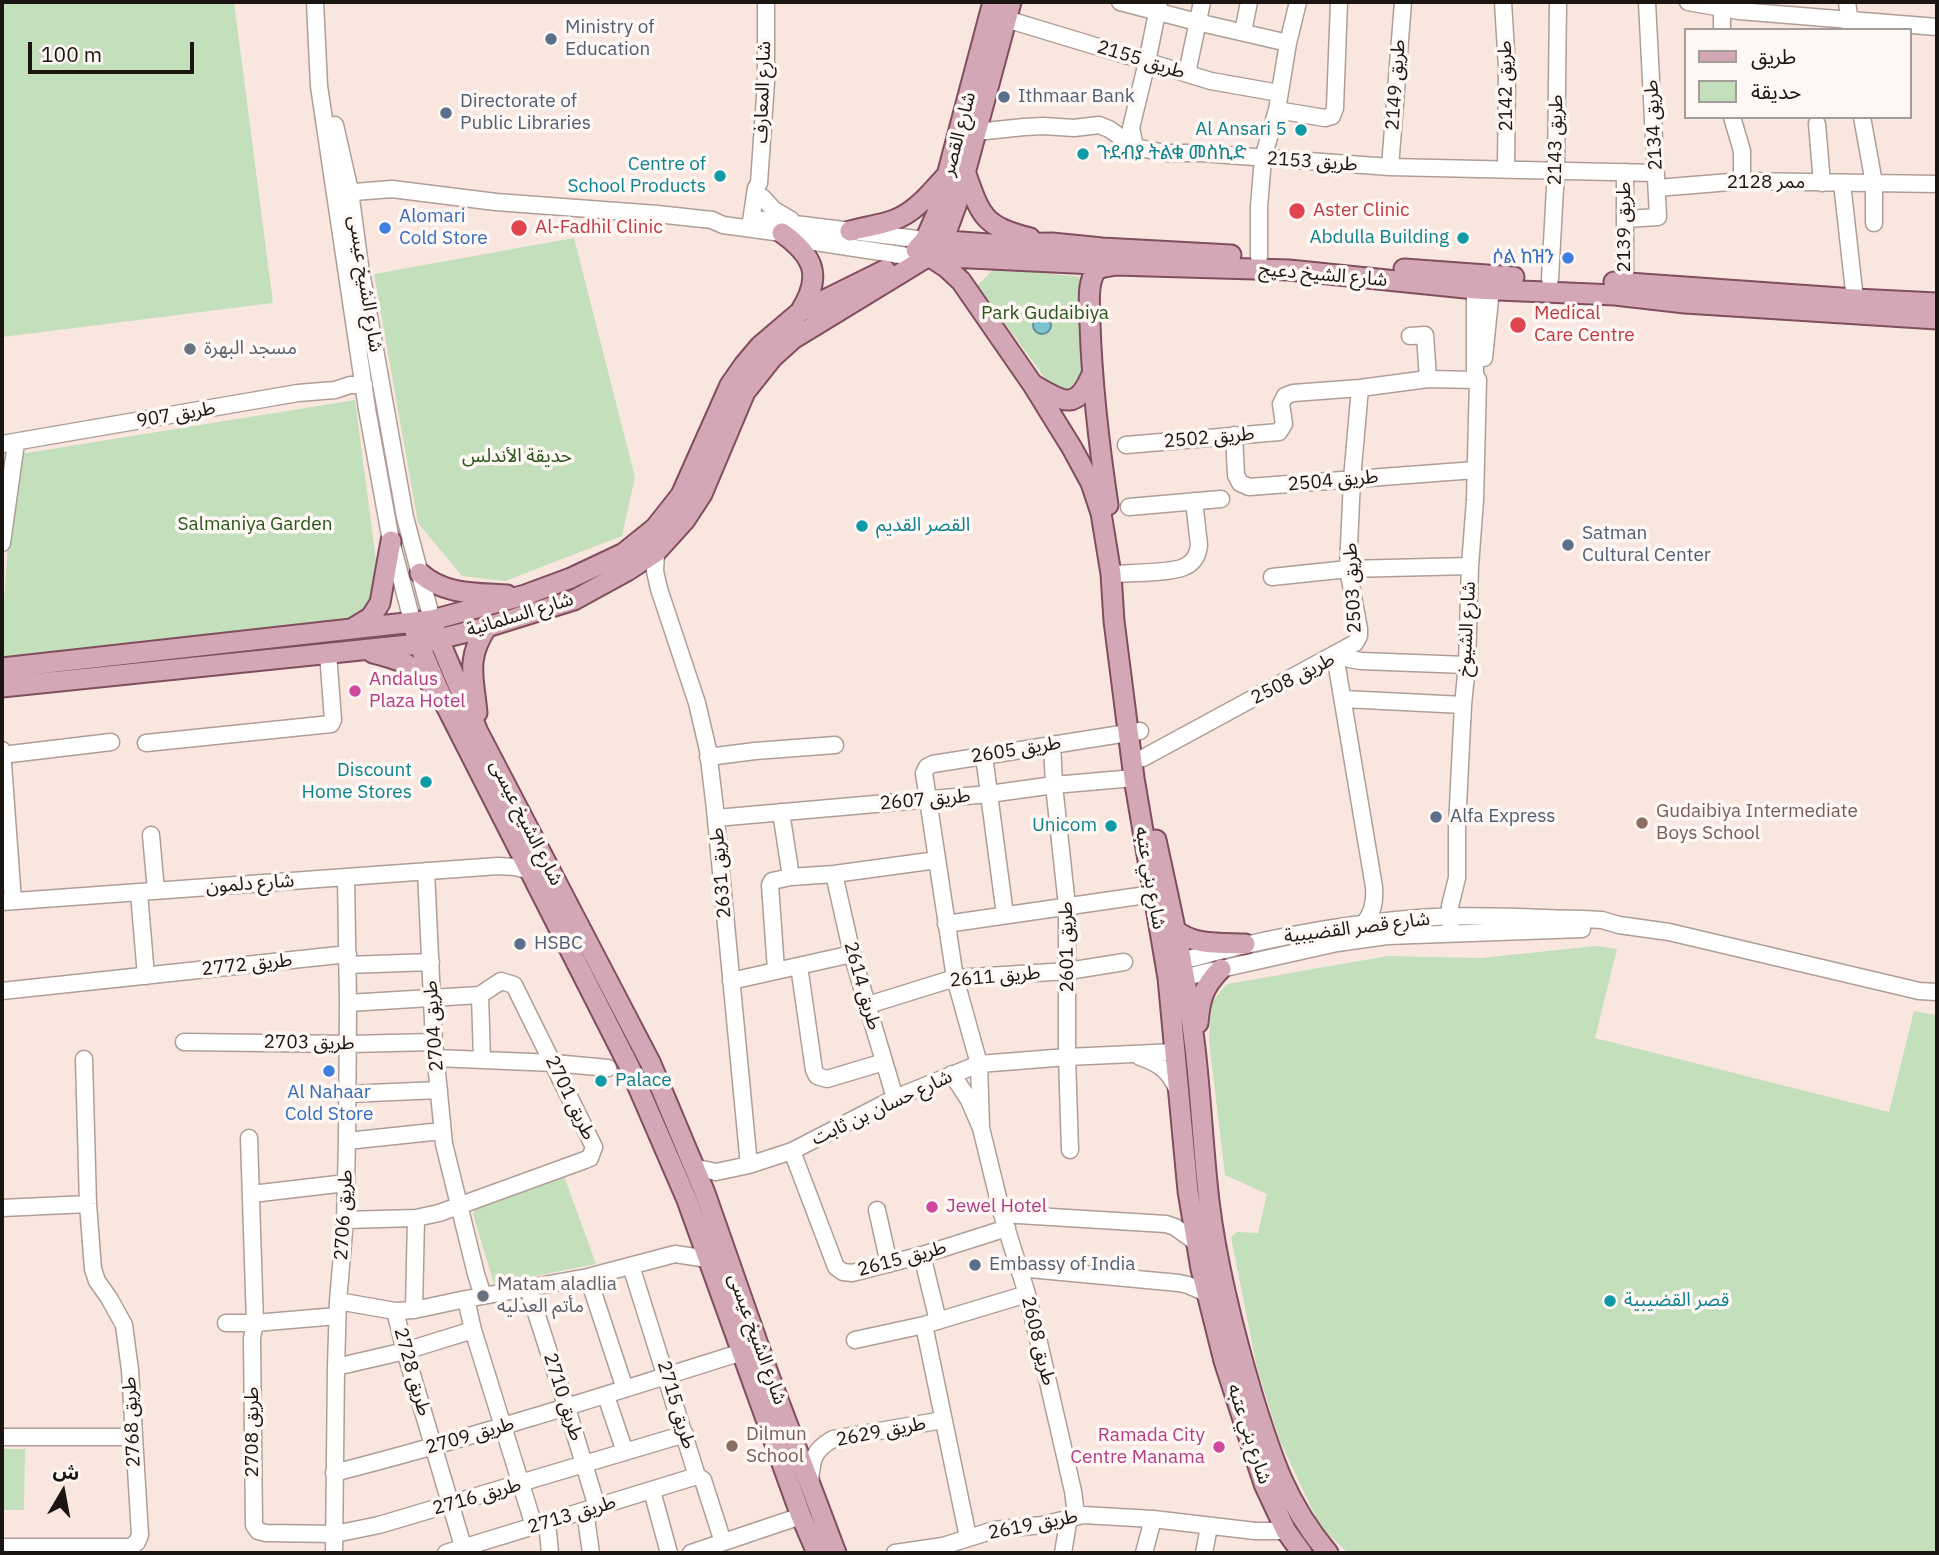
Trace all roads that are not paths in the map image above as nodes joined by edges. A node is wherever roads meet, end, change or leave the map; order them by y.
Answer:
1 (306, 2) edge
2 (315, 2) edge
3 (766, 2) edge
4 (993, 2) edge
5 (1120, 2) edge
6 (1202, 2) edge
7 (1249, 2) edge
8 (1297, 2) edge
9 (1339, 2) edge
10 (1403, 2) edge
11 (1503, 2) edge
12 (1558, 2) edge
13 (1647, 2) edge
14 (1688, 2) edge
15 (1847, 2) edge
16 (1158, 7) edge
17 (1722, 9) junction
18 (1008, 10) edge
19 (1197, 22) junction
20 (315, 23) junction
21 (1851, 25) edge
22 (1937, 27) edge
23 (1722, 28) edge
24 (1243, 32) junction
25 (1288, 43) junction
26 (318, 61) junction
27 (1147, 62) junction
28 (1187, 73) junction
29 (1279, 93) junction
30 (1277, 110) junction
31 (1733, 119) edge
32 (1862, 119) edge
33 (1817, 124) dead end
34 (976, 132) junction
35 (1135, 147) junction
36 (1264, 158) junction
37 (342, 162) junction
38 (1390, 167) junction
39 (1506, 170) junction
40 (1556, 170) junction
41 (1625, 172) junction
42 (957, 173) junction
43 (1657, 180) junction
44 (1742, 181) junction
45 (1822, 183) junction
46 (1842, 183) junction
47 (1874, 183) junction
48 (1937, 184) edge
49 (392, 189) junction
50 (760, 190) junction
51 (426, 194) junction
52 (342, 197) junction
53 (1626, 219) junction
54 (1874, 223) dead end
55 (755, 224) junction
56 (789, 228) junction
57 (850, 230) junction
58 (1052, 243) junction
59 (932, 246) junction
60 (907, 256) junction
61 (1259, 257) junction
62 (1115, 265) junction
63 (1550, 279) junction
64 (1483, 281) junction
65 (1625, 283) junction
66 (1937, 303) edge
67 (1856, 306) junction
68 (800, 312) junction
69 (1937, 319) edge
70 (1410, 336) dead end
71 (1092, 374) junction
72 (1428, 379) junction
73 (1478, 380) junction
74 (1033, 384) junction
75 (364, 385) junction
76 (1360, 388) junction
77 (335, 390) junction
78 (366, 409) junction
79 (1234, 435) junction
80 (9, 443) edge
81 (1126, 445) dead end
82 (397, 465) junction
83 (1475, 470) junction
84 (1352, 479) junction
85 (1222, 499) dead end
86 (1194, 501) junction
87 (1129, 506) dead end
88 (391, 541) junction
89 (2, 543) edge
90 (656, 551) junction
91 (1471, 566) junction
92 (1348, 569) junction
93 (627, 571) junction
94 (420, 573) junction
95 (1116, 574) junction
96 (1272, 577) dead end
97 (659, 589) junction
98 (525, 595) junction
99 (428, 627) junction
100 (487, 627) junction
101 (352, 629) junction
102 (419, 644) junction
103 (358, 650) junction
104 (328, 653) junction
105 (1337, 654) junction
106 (1467, 665) junction
107 (3, 686) edge
108 (1344, 699) junction
109 (443, 700) junction
110 (1463, 705) junction
111 (478, 732) junction
112 (1134, 732) junction
113 (111, 742) dead end
114 (146, 743) dead end
115 (1052, 744) junction
116 (835, 745) dead end
117 (2, 750) edge
118 (2, 755) edge
119 (984, 756) junction
120 (708, 757) junction
121 (1136, 766) junction
122 (1054, 785) junction
123 (989, 794) junction
124 (928, 799) junction
125 (781, 812) junction
126 (716, 818) junction
127 (151, 835) dead end
128 (513, 835) junction
129 (937, 860) junction
130 (498, 866) junction
131 (426, 871) junction
132 (531, 871) junction
133 (834, 874) junction
134 (346, 877) junction
135 (791, 877) junction
136 (1456, 880) junction
137 (1374, 887) junction
138 (156, 891) junction
139 (139, 893) junction
140 (1153, 894) junction
141 (7, 902) edge
142 (1067, 906) junction
143 (1005, 915) junction
144 (1426, 918) junction
145 (1398, 920) junction
146 (946, 924) junction
147 (1364, 924) junction
148 (1456, 925) junction
149 (1174, 929) junction
150 (1245, 944) junction
151 (852, 954) junction
152 (347, 959) junction
153 (430, 962) junction
154 (1125, 962) dead end
155 (799, 966) junction
156 (1221, 969) junction
157 (776, 971) junction
158 (1068, 971) junction
159 (1174, 972) junction
160 (146, 976) junction
161 (955, 978) junction
162 (731, 981) junction
163 (2, 992) edge
164 (1937, 992) edge
165 (480, 995) junction
166 (432, 998) junction
167 (348, 1003) junction
168 (868, 1005) junction
169 (184, 1042) dead end
170 (348, 1044) junction
171 (1195, 1045) junction
172 (435, 1050) junction
173 (1176, 1052) junction
174 (1135, 1055) junction
175 (1067, 1057) junction
176 (84, 1059) dead end
177 (482, 1060) junction
178 (884, 1062) junction
179 (554, 1063) junction
180 (979, 1065) junction
181 (608, 1068) dead end
182 (952, 1074) junction
183 (439, 1090) junction
184 (1178, 1090) junction
185 (347, 1094) junction
186 (895, 1098) junction
187 (981, 1128) junction
188 (1203, 1128) junction
189 (442, 1131) junction
190 (249, 1138) dead end
191 (347, 1141) junction
192 (1070, 1150) dead end
193 (792, 1151) junction
194 (749, 1165) junction
195 (709, 1178) junction
196 (346, 1182) junction
197 (252, 1194) junction
198 (1199, 1199) junction
199 (88, 1204) junction
200 (458, 1206) junction
201 (2, 1208) edge
202 (877, 1210) dead end
203 (416, 1218) junction
204 (345, 1220) junction
205 (1005, 1221) junction
206 (695, 1223) junction
207 (1197, 1243) junction
208 (675, 1254) junction
209 (922, 1255) junction
210 (708, 1259) junction
211 (889, 1264) junction
212 (631, 1266) junction
213 (1019, 1268) junction
214 (588, 1277) junction
215 (1191, 1287) junction
216 (528, 1288) junction
217 (1027, 1294) junction
218 (483, 1296) junction
219 (466, 1299) junction
220 (338, 1309) junction
221 (414, 1310) junction
222 (395, 1311) junction
223 (226, 1323) dead end
224 (255, 1323) junction
225 (931, 1323) junction
226 (474, 1330) junction
227 (855, 1340) dead end
228 (405, 1351) junction
229 (742, 1352) junction
230 (336, 1367) junction
231 (667, 1376) junction
232 (625, 1389) junction
233 (606, 1396) junction
234 (567, 1408) junction
235 (943, 1420) junction
236 (502, 1426) junction
237 (685, 1434) junction
238 (2, 1437) edge
239 (133, 1437) junction
240 (434, 1447) junction
241 (625, 1452) junction
242 (585, 1465) junction
243 (334, 1473) junction
244 (697, 1476) junction
245 (520, 1484) junction
246 (810, 1486) junction
247 (652, 1491) junction
248 (450, 1505) junction
249 (591, 1509) junction
250 (801, 1516) junction
251 (1072, 1516) junction
252 (1153, 1519) junction
253 (540, 1524) junction
254 (1209, 1527) junction
255 (266, 1533) joint
256 (335, 1534) junction
257 (968, 1537) junction
258 (1291, 1539) edge
259 (723, 1542) junction
260 (2, 1547) edge
261 (33, 1551) edge
262 (464, 1551) edge
263 (334, 1553) edge
264 (446, 1553) edge
265 (550, 1553) edge
266 (591, 1553) edge
267 (669, 1553) edge
268 (691, 1553) edge
269 (817, 1553) edge
270 (836, 1553) edge
271 (895, 1553) edge
272 (1063, 1553) edge
273 (1144, 1553) edge
274 (1203, 1553) edge
275 (1328, 1553) edge

1 - 20 street, شارع الشيخ عيسى
2 - 20 street, شارع الشيخ عيسى
3 - 50 street, شارع المعارف
4 - 42 main road, شارع القصر
5 - 16 street
6 - 19 street
7 - 24 street
8 - 25 street
9 - 30 street
10 - 38 street, طريق 2149
11 - 39 street, طريق 2142
12 - 40 street, طريق 2143
13 - 43 street, طريق 2134
14 - 17 street
15 - 21 street
16 - 19 street
16 - 27 street
17 - 21 street
17 - 23 street
18 - 27 street, طريق 2155
18 - 34 main road, شارع القصر
19 - 24 street
19 - 28 street
20 - 26 street, شارع الشيخ عيسى
21 - 22 street
24 - 25 street
25 - 29 street
26 - 37 street, شارع الشيخ عيسى
26 - 52 street, شارع الشيخ عيسى
27 - 28 street, طريق 2155
27 - 35 street
28 - 29 street, طريق 2155
29 - 30 street
30 - 36 street
31 - 44 street
32 - 47 street
33 - 45 street
34 - 35 street, طريق 2153
34 - 42 main road, شارع القصر
35 - 36 street, طريق 2153
36 - 38 street, طريق 2153
36 - 61 street
37 - 49 street
37 - 52 street, شارع الشيخ عيسى
38 - 39 street, طريق 2153
39 - 40 street, طريق 2153
40 - 41 street, طريق 2153
40 - 63 street, طريق 2143
41 - 43 street, طريق 2153
41 - 53 street, طريق 2139
42 - 57 main road
42 - 58 main road
42 - 59 main road, شارع القصر
43 - 44 street, ممر 2128
43 - 53 street, طريق 2134
44 - 45 street, ممر 2128
45 - 46 street, ممر 2128
46 - 47 street, ممر 2128
46 - 67 street
47 - 48 street, ممر 2128
47 - 54 street
49 - 51 street, شارع الشيخ دعيج
49 - 52 street, شارع الشيخ دعيج
50 - 55 street, شارع المعارف
50 - 56 street
51 - 52 street, شارع الشيخ دعيج
51 - 55 street, شارع الشيخ دعيج
52 - 75 street, شارع الشيخ عيسى
52 - 82 street, شارع الشيخ عيسى
53 - 65 street, طريق 2139
55 - 56 street, شارع الشيخ دعيج
56 - 57 street, شارع الشيخ دعيج
56 - 60 street, شارع الشيخ دعيج
56 - 68 main road
57 - 59 street, شارع الشيخ دعيج
58 - 59 main road, شارع الشيخ دعيج
58 - 61 main road, شارع الشيخ دعيج
59 - 60 main road, شارع القصر
59 - 62 main road, شارع الشيخ دعيج
59 - 74 main road, شارع بني عتبه
59 - 90 main road, شارع السلمانية
60 - 68 main road, شارع السلمانية
61 - 64 main road, شارع الشيخ دعيج
62 - 64 main road, شارع الشيخ دعيج
62 - 71 main road, شارع بني عتبه
63 - 64 main road, شارع الشيخ دعيج
63 - 65 main road, شارع الشيخ دعيج
64 - 67 main road, شارع الشيخ دعيج
64 - 73 street, شارع الشيوخ
65 - 67 main road, شارع الشيخ دعيج
66 - 67 main road, شارع الشيخ دعيج
67 - 69 main road, شارع الشيخ دعيج
68 - 98 main road, شارع السلمانية
70 - 72 street
71 - 74 main road
71 - 95 main road, شارع بني عتبه
72 - 73 street, طريق 2502
72 - 76 street, طريق 2502
73 - 83 street, شارع الشيوخ
74 - 95 main road, شارع بني عتبه
75 - 77 street, طريق 907
75 - 78 street, شارع الشيخ عيسى
75 - 82 street
76 - 79 street, طريق 2502
76 - 84 street, طريق 2503
77 - 78 street
77 - 80 street, طريق 907
78 - 88 street, شارع الشيخ عيسى
79 - 81 street, طريق 2502
79 - 84 street, طريق 2504
80 - 89 street, طريق 907
82 - 94 street, شارع الشيخ عيسى
83 - 84 street, طريق 2504
83 - 91 street, شارع الشيوخ
84 - 92 street, طريق 2503
85 - 86 street
86 - 87 street
86 - 95 street
88 - 99 street, شارع الشيخ عيسى
88 - 101 main road
90 - 93 main road, شارع السلمانية
90 - 97 street, طريق 2631
91 - 92 street
91 - 106 street, شارع الشيوخ
92 - 96 street
92 - 105 street, طريق 2503
93 - 97 street
93 - 100 main road, شارع السلمانية
94 - 98 main road
94 - 99 street, شارع الشيخ عيسى
95 - 112 main road, شارع بني عتبه
97 - 120 street, طريق 2631
98 - 99 main road, شارع السلمانية
99 - 100 main road, شارع السلمانية
99 - 101 main road, شارع السلمانية
99 - 102 main road, شارع السلمانية
99 - 111 main road, شارع الشيخ عيسى
100 - 111 main road
101 - 107 main road, شارع السلمانية
102 - 103 main road, شارع السلمانية
102 - 109 main road, شارع الشيخ عيسى
103 - 104 main road, شارع السلمانية
103 - 109 main road
104 - 107 main road, شارع السلمانية
104 - 114 street
105 - 106 street, طريق 2508
105 - 108 street, طريق 2503
105 - 121 street, طريق 2508
106 - 110 street, شارع الشيوخ
108 - 110 street
108 - 137 street, طريق 2503
109 - 128 main road, شارع الشيخ عيسى
110 - 136 street, شارع الشيوخ
111 - 195 main road, شارع الشيخ عيسى
112 - 115 street, طريق 2605
112 - 121 main road, شارع بني عتبه
113 - 118 street
115 - 119 street, طريق 2605
115 - 122 street, طريق 2601
116 - 120 street
117 - 118 street
118 - 141 street
119 - 123 street
119 - 124 street, طريق 2605
120 - 126 street, طريق 2631
121 - 122 street, طريق 2607
121 - 140 main road, شارع بني عتبه
121 - 149 main road, شارع بني عتبه
122 - 123 street, طريق 2607
122 - 142 street, طريق 2601
123 - 124 street, طريق 2607
123 - 143 street
124 - 125 street, طريق 2607
124 - 129 street, طريق 2608
125 - 126 street, طريق 2607
125 - 135 street
126 - 162 street, طريق 2631
127 - 138 street
128 - 130 street
128 - 132 main road, شارع الشيخ عيسى
129 - 133 street
129 - 146 street, طريق 2608
130 - 131 street, شارع دلمون
130 - 132 street, شارع دلمون
131 - 134 street, شارع دلمون
131 - 153 street, طريق 2704
132 - 206 main road, شارع الشيخ عيسى
133 - 135 street
133 - 151 street, طريق 2614
134 - 138 street, شارع دلمون
134 - 152 street, طريق 2706
135 - 157 street
136 - 144 street
136 - 148 street, شارع الشيوخ
137 - 145 street, طريق 2503
137 - 147 street, طريق 2503
138 - 139 street, شارع دلمون
139 - 141 street, شارع دلمون
139 - 160 street
140 - 142 street
140 - 159 main road, شارع بني عتبه
142 - 143 street
142 - 158 street, طريق 2601
143 - 146 street
144 - 145 street, شارع قصر القضيبية
144 - 148 street, شارع قصر القضيبية
145 - 147 street, شارع قصر القضيبية
146 - 161 street, طريق 2608
147 - 150 street, شارع قصر القضيبية
148 - 156 street, شارع قصر القضيبية
148 - 164 street, شارع قصر القضيبية
149 - 150 main road
149 - 159 main road, شارع بني عتبه
150 - 159 street, شارع قصر القضيبية
151 - 155 street
151 - 168 street, طريق 2614
152 - 153 street, طريق 2704
152 - 160 street, طريق 2772
152 - 167 street, طريق 2706
153 - 166 street, طريق 2704
154 - 158 street, طريق 2611
155 - 157 street
155 - 178 street
156 - 159 street, شارع قصر القضيبية
156 - 171 main road
157 - 162 street
158 - 161 street, طريق 2611
158 - 175 street, طريق 2601
159 - 171 main road, شارع بني عتبه
159 - 173 main road, شارع بني عتبه
160 - 163 street, طريق 2772
161 - 168 street, طريق 2611
161 - 180 street, طريق 2608
162 - 194 street, طريق 2631
165 - 166 street, طريق 2701
165 - 177 street
165 - 179 street, طريق 2701
166 - 167 street, طريق 2701
166 - 172 street, طريق 2704
167 - 170 street, طريق 2706
168 - 178 street, طريق 2614
169 - 170 street, طريق 2703
170 - 172 street, طريق 2703
170 - 185 street, طريق 2706
171 - 188 main road, شارع بني عتبه
172 - 177 street, طريق 2703
172 - 183 street, طريق 2704
173 - 174 street, شارع حسان بن ثابت
173 - 184 main road, شارع بني عتبه
173 - 188 main road
174 - 175 street, شارع حسان بن ثابت
174 - 184 street, شارع حسان بن ثابت
175 - 180 street, شارع حسان بن ثابت
175 - 192 street, طريق 2601
176 - 199 street, طريق 2768
177 - 179 street, طريق 2703
178 - 186 street, طريق 2614
179 - 181 street, طريق 2703
179 - 200 street, طريق 2701
180 - 182 street, شارع حسان بن ثابت
180 - 187 street, طريق 2608
182 - 186 street, شارع حسان بن ثابت
182 - 187 street, طريق 2608
183 - 185 street, طريق 2704
183 - 189 street, طريق 2704
184 - 198 main road, شارع بني عتبه
185 - 191 street, طريق 2706
186 - 193 street, شارع حسان بن ثابت
187 - 205 street, طريق 2608
188 - 198 main road, شارع بني عتبه
189 - 191 street
189 - 200 street, طريق 2704
190 - 197 street, طريق 2708
191 - 196 street, طريق 2706
193 - 194 street, شارع حسان بن ثابت
193 - 211 street, طريق 2615
194 - 195 street, شارع حسان بن ثابت
195 - 246 main road, شارع الشيخ عيسى
196 - 197 street
196 - 204 street, طريق 2706
197 - 224 street, طريق 2708
198 - 207 main road, شارع بني عتبه
198 - 275 main road, شارع بني عتبه
199 - 201 street
199 - 239 street, طريق 2768
200 - 203 street
200 - 218 street, طريق 2704
202 - 211 street
203 - 204 street
203 - 221 street
204 - 220 street, طريق 2706
205 - 207 street, طريق 2615
205 - 209 street, طريق 2615
205 - 213 street, طريق 2608
206 - 208 street
206 - 210 main road, شارع الشيخ عيسى
207 - 215 main road, شارع بني عتبه
208 - 210 street
208 - 212 street
209 - 211 street, طريق 2615
209 - 225 street, طريق 2629
210 - 229 main road, شارع الشيخ عيسى
212 - 214 street
212 - 231 street, طريق 2715
213 - 215 street
213 - 217 street, طريق 2608
214 - 216 street
214 - 232 street
215 - 258 main road, شارع بني عتبه
216 - 218 street
216 - 234 street, طريق 2710
217 - 225 street
217 - 251 street, طريق 2608
218 - 219 street
219 - 221 street
219 - 226 street
220 - 222 street
220 - 224 street
220 - 230 street, طريق 2706
221 - 222 street
222 - 228 street, طريق 2728
223 - 224 street
224 - 255 street, طريق 2708
225 - 227 street
225 - 235 street, طريق 2629
226 - 228 street
226 - 236 street
228 - 230 street
228 - 240 street, طريق 2728
229 - 231 street, طريق 2709
229 - 250 main road, شارع الشيخ عيسى
230 - 243 street, طريق 2706
231 - 232 street, طريق 2709
231 - 237 street, طريق 2715
232 - 233 street, طريق 2709
233 - 234 street, طريق 2709
233 - 241 street
234 - 236 street, طريق 2709
234 - 242 street, طريق 2710
235 - 246 street, طريق 2629
235 - 257 street, طريق 2629
236 - 240 street, طريق 2709
236 - 245 street
237 - 241 street, طريق 2716
237 - 244 street, طريق 2715
238 - 239 street
239 - 261 street, طريق 2768
240 - 243 street, طريق 2709
240 - 248 street, طريق 2728
241 - 242 street, طريق 2716
242 - 245 street, طريق 2716
242 - 249 street, طريق 2710
243 - 256 street, طريق 2706
244 - 247 street, طريق 2713
244 - 259 street, طريق 2715
245 - 248 street, طريق 2716
245 - 253 street
246 - 270 main road, شارع الشيخ عيسى
247 - 249 street, طريق 2713
247 - 267 street
248 - 256 street, طريق 2716
248 - 262 street, طريق 2728
249 - 253 street, طريق 2713
249 - 266 street, طريق 2710
250 - 259 street
250 - 269 main road, شارع الشيخ عيسى
251 - 252 street, طريق 2619
251 - 257 street, طريق 2619
251 - 272 street, طريق 2608
252 - 254 street, طريق 2619
252 - 273 street
253 - 262 street, طريق 2713
253 - 265 street
254 - 258 street, طريق 2619
254 - 274 street
255 - 256 street, طريق 2716
256 - 263 street, طريق 2706
257 - 271 street, طريق 2619
259 - 268 street
260 - 261 street, طريق 2768
262 - 264 street, طريق 2713

